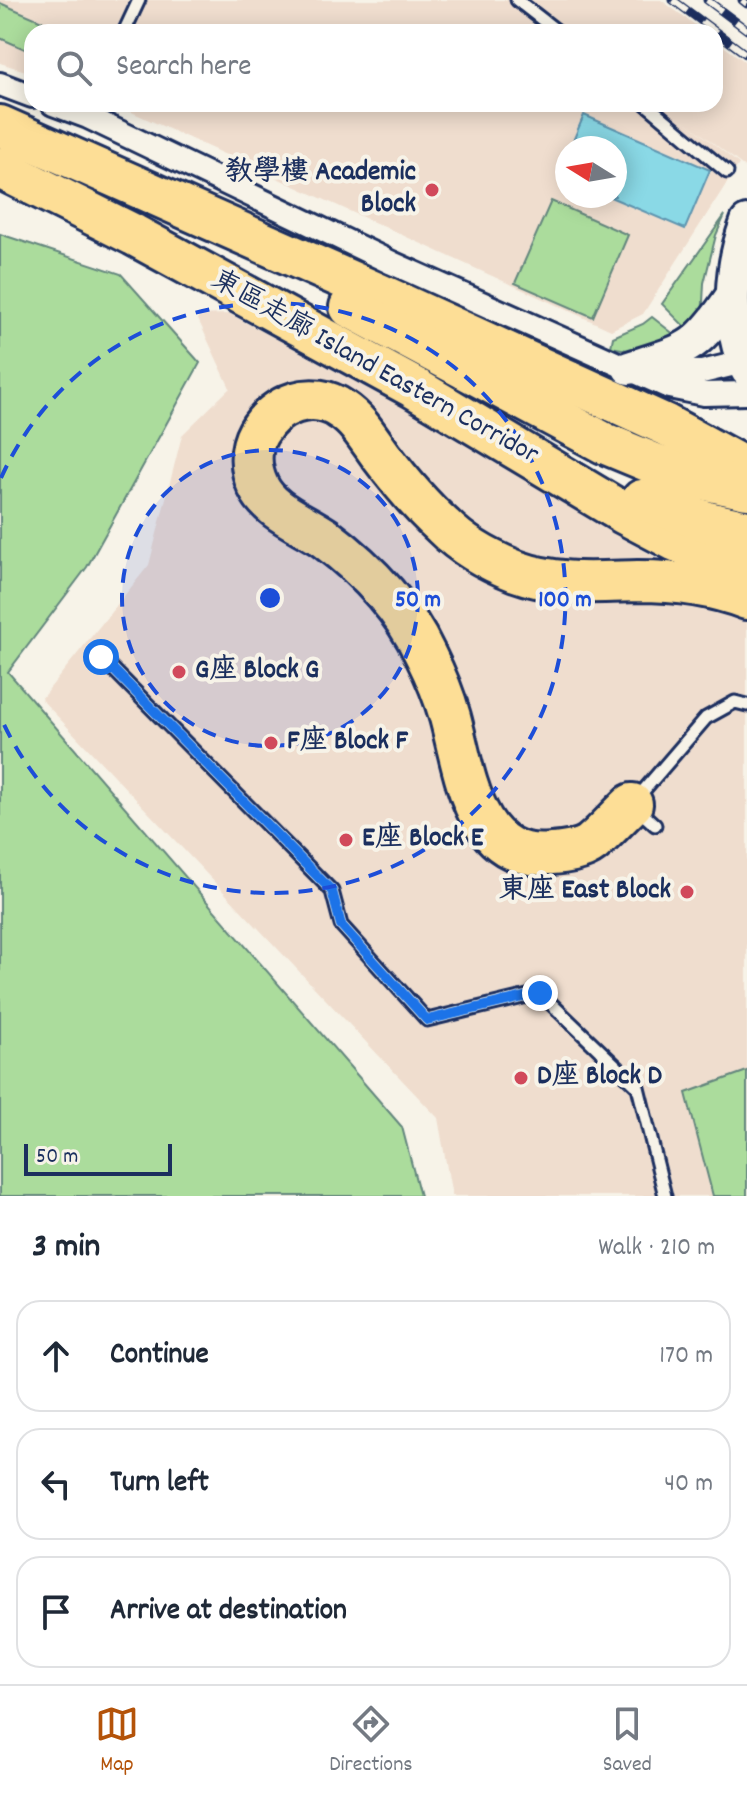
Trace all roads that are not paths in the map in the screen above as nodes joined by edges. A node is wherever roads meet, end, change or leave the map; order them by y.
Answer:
1 (139, 0) edge
2 (517, 0) edge
3 (128, 24) edge
4 (548, 24) edge
5 (0, 84) edge
6 (24, 93) edge
7 (95, 112) edge
8 (656, 112) edge
9 (0, 126) edge
10 (0, 168) edge
11 (727, 172) dead end
12 (119, 180) junction
13 (747, 222) edge
14 (732, 296) junction
15 (629, 368) junction
16 (746, 375) edge
17 (413, 387) junction
18 (747, 469) edge
19 (747, 489) edge
20 (747, 531) edge
21 (747, 572) edge
22 (747, 599) edge
23 (101, 657) dead end
24 (747, 705) edge
25 (643, 814) joint
26 (665, 1196) edge

1 - 3 lane
2 - 4 lane
5 - 6 street
7 - 15 street
8 - 11 lane
9 - 12 highway, 東區走廊 Island Eastern Corridor
10 - 17 highway, 東區走廊 Island Eastern Corridor
12 - 18 highway, 東區走廊 Island Eastern Corridor
12 - 19 highway
13 - 14 street
14 - 15 street
14 - 16 street
15 - 16 street
15 - 16 street
17 - 20 highway
17 - 21 highway, 東區走廊 Island Eastern Corridor
22 - 25 highway
23 - 26 lane
24 - 25 lane

